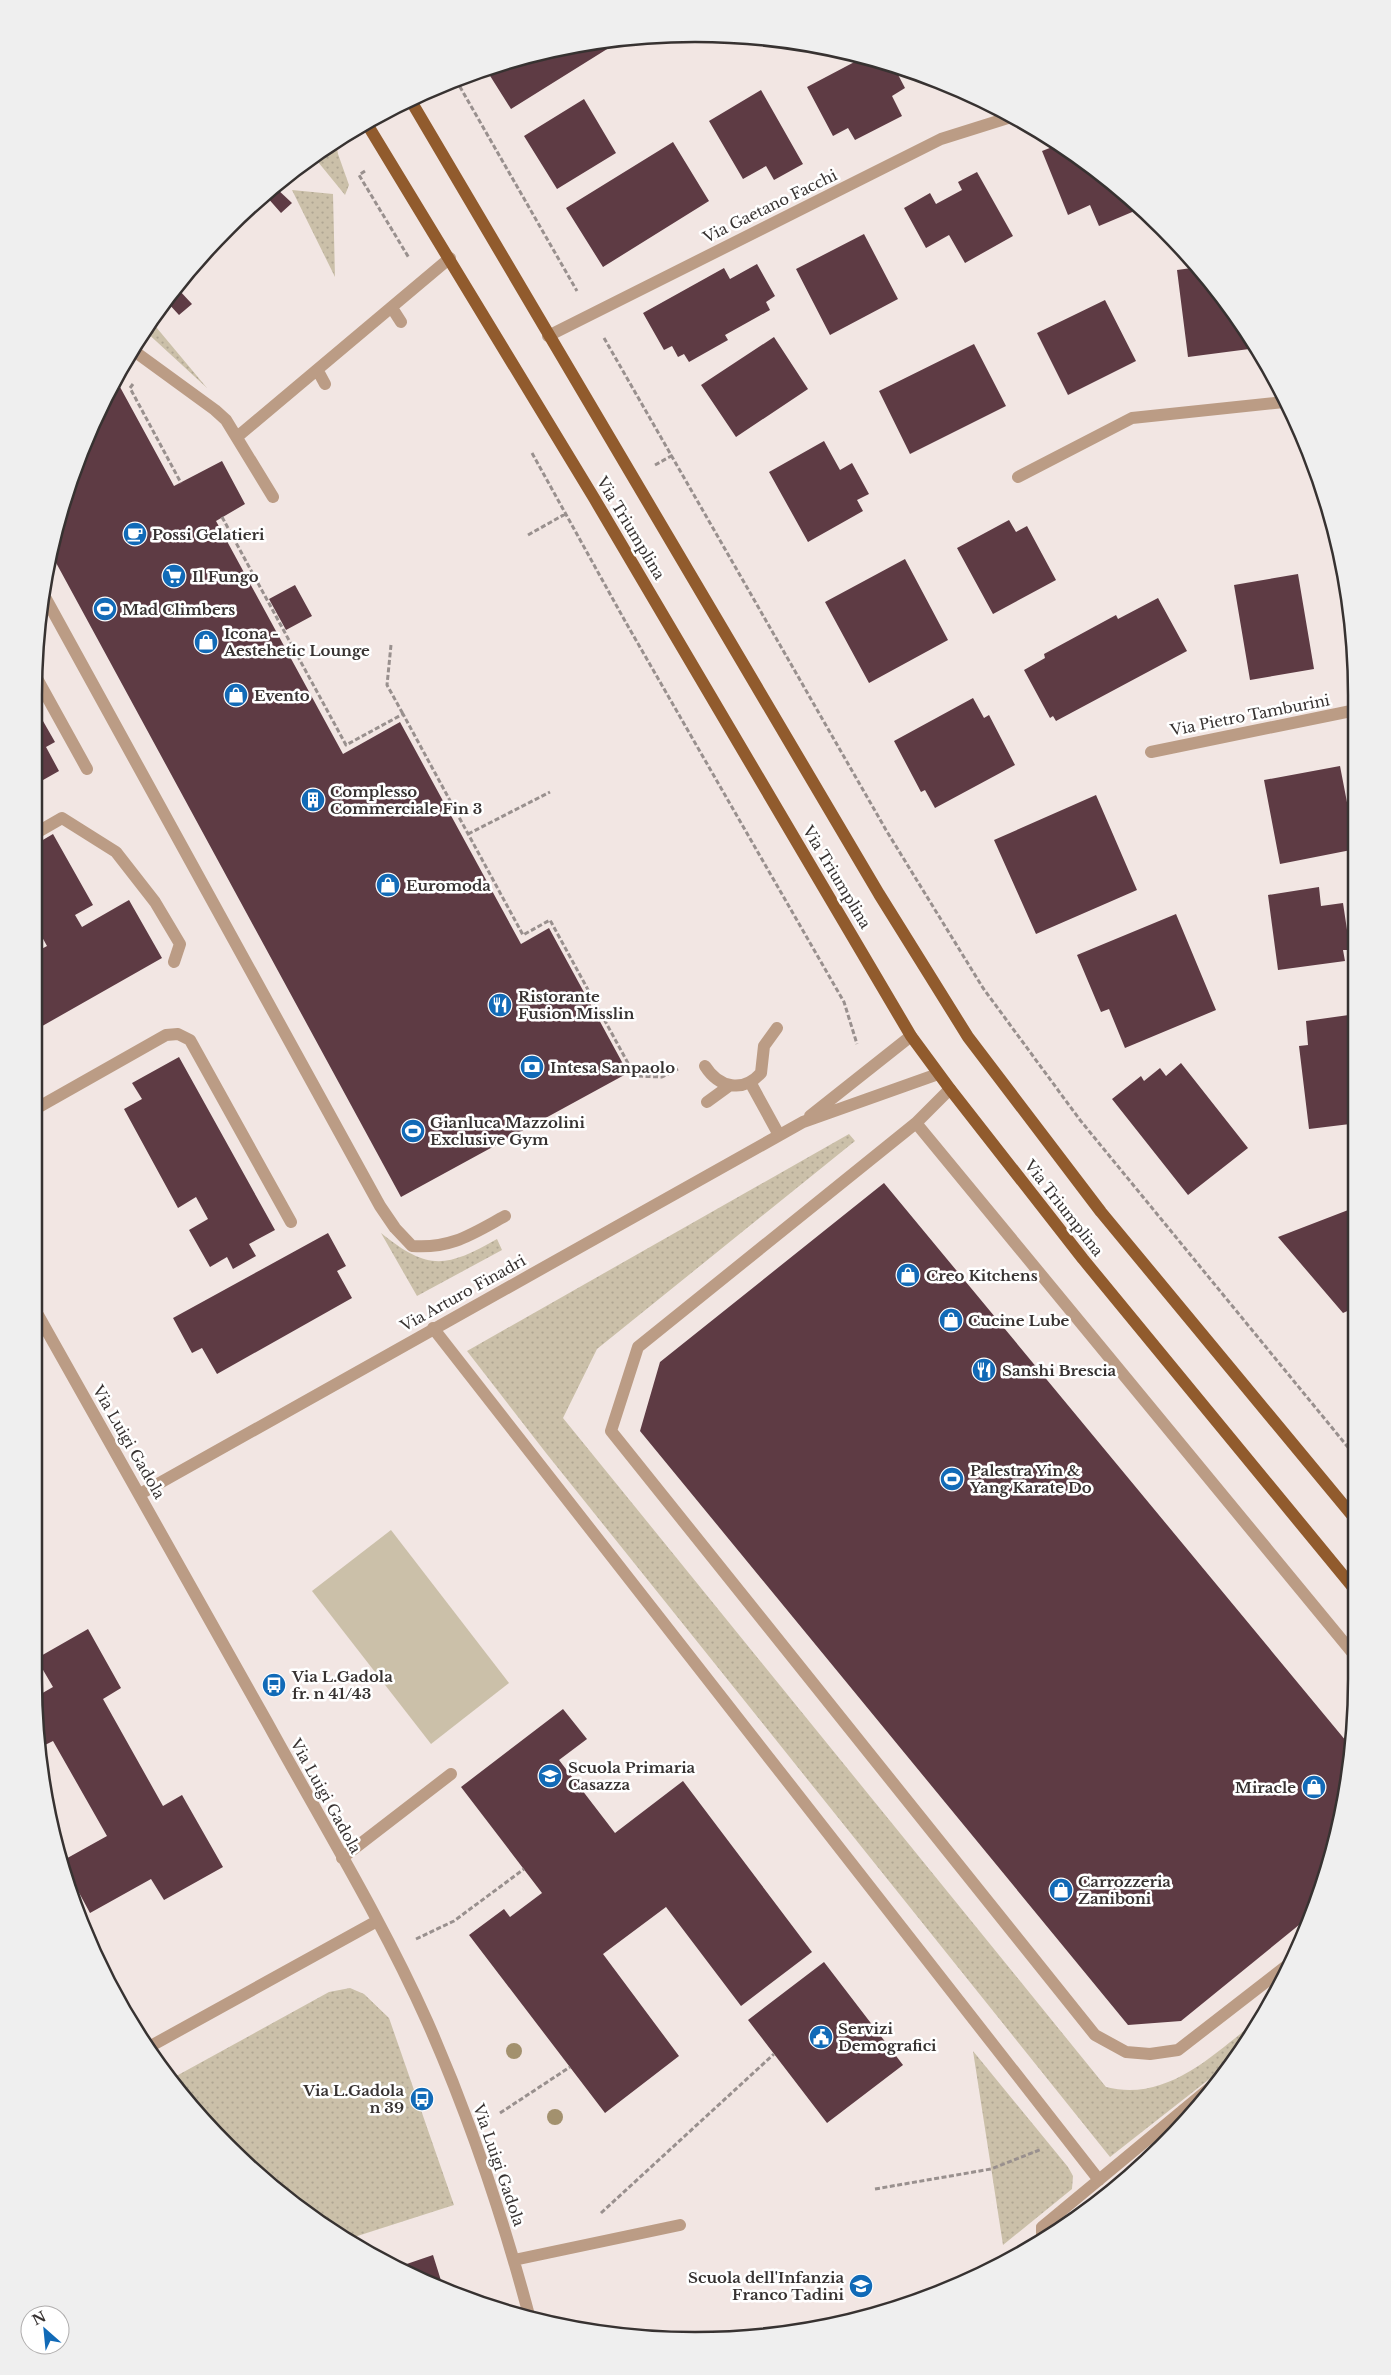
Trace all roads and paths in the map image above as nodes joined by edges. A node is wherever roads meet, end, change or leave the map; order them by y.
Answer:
1 (460, 87) edge
2 (414, 107) edge
3 (1002, 120) edge
4 (370, 129) edge
5 (359, 175) dead end
6 (450, 258) junction
7 (413, 264) dead end
8 (392, 308) junction
9 (590, 313) junction
10 (401, 322) dead end
11 (548, 336) junction
12 (139, 355) edge
13 (153, 364) junction
14 (318, 371) junction
15 (325, 384) dead end
16 (1279, 403) edge
17 (237, 437) junction
18 (528, 446) dead end
19 (1018, 477) dead end
20 (181, 483) dead end
21 (273, 498) dead end
22 (566, 514) junction
23 (222, 517) dead end
24 (528, 535) dead end
25 (49, 604) edge
26 (391, 645) dead end
27 (42, 688) edge
28 (1348, 712) edge
29 (403, 714) junction
30 (1151, 752) dead end
31 (88, 769) dead end
32 (550, 792) dead end
33 (42, 830) edge
34 (468, 834) junction
35 (174, 962) dead end
36 (777, 1028) dead end
37 (911, 1036) junction
38 (860, 1052) dead end
39 (685, 1065) dead end
40 (705, 1066) dead end
41 (938, 1074) junction
42 (750, 1082) junction
43 (729, 1086) junction
44 (950, 1088) junction
45 (707, 1102) dead end
46 (42, 1105) edge
47 (803, 1122) junction
48 (916, 1122) junction
49 (779, 1135) junction
50 (505, 1216) dead end
51 (291, 1222) dead end
52 (42, 1321) edge
53 (433, 1328) junction
54 (1348, 1447) edge
55 (140, 1494) junction
56 (1348, 1510) edge
57 (1348, 1581) edge
58 (1348, 1647) edge
59 (451, 1774) dead end
60 (342, 1858) junction
61 (524, 1869) dead end
62 (377, 1921) junction
63 (416, 1939) dead end
64 (1279, 1972) edge
65 (154, 2044) edge
66 (774, 2054) dead end
67 (570, 2067) dead end
68 (1192, 2102) edge
69 (500, 2113) dead end
70 (1068, 2139) junction
71 (1099, 2180) junction
72 (875, 2189) dead end
73 (599, 2215) dead end
74 (680, 2225) dead end
75 (1045, 2231) edge
76 (514, 2260) junction
77 (528, 2310) edge

1 - 9 path
2 - 11 main road, Via Triumplina
3 - 9 street, Via Gaetano Facchi
4 - 6 main road, Via Triumplina
5 - 7 path
6 - 8 street
6 - 37 main road, Via Triumplina
8 - 10 street
8 - 14 street
9 - 11 street, Via Gaetano Facchi
9 - 54 path
11 - 56 main road, Via Triumplina
12 - 13 street
13 - 17 street
13 - 20 path
14 - 15 street
14 - 17 street
16 - 19 street
17 - 21 street
18 - 22 path
22 - 24 path
22 - 38 path
23 - 29 path
25 - 50 street
26 - 29 path
27 - 31 street
28 - 30 street, Via Pietro Tamburini
29 - 34 path
32 - 34 path
33 - 35 street
34 - 39 path
36 - 42 street
37 - 41 main road, Via Triumplina
37 - 47 street
40 - 43 street
41 - 44 main road, Via Triumplina
41 - 47 street
42 - 43 street
42 - 49 street
43 - 45 street
44 - 48 street
44 - 57 main road, Via Triumplina
46 - 51 street
47 - 49 street, Via Arturo Finadri
48 - 58 street
48 - 64 street
49 - 53 street, Via Arturo Finadri
52 - 55 street, Via Luigi Gadola
53 - 55 street, Via Arturo Finadri
53 - 70 street
55 - 60 street, Via Luigi Gadola
59 - 60 street
60 - 62 street, Via Luigi Gadola
61 - 63 path
62 - 65 street
62 - 76 street, Via Luigi Gadola
66 - 73 path
67 - 69 path
68 - 71 street
70 - 71 street
70 - 72 path
71 - 75 street
74 - 76 street
76 - 77 street, Via Luigi Gadola

